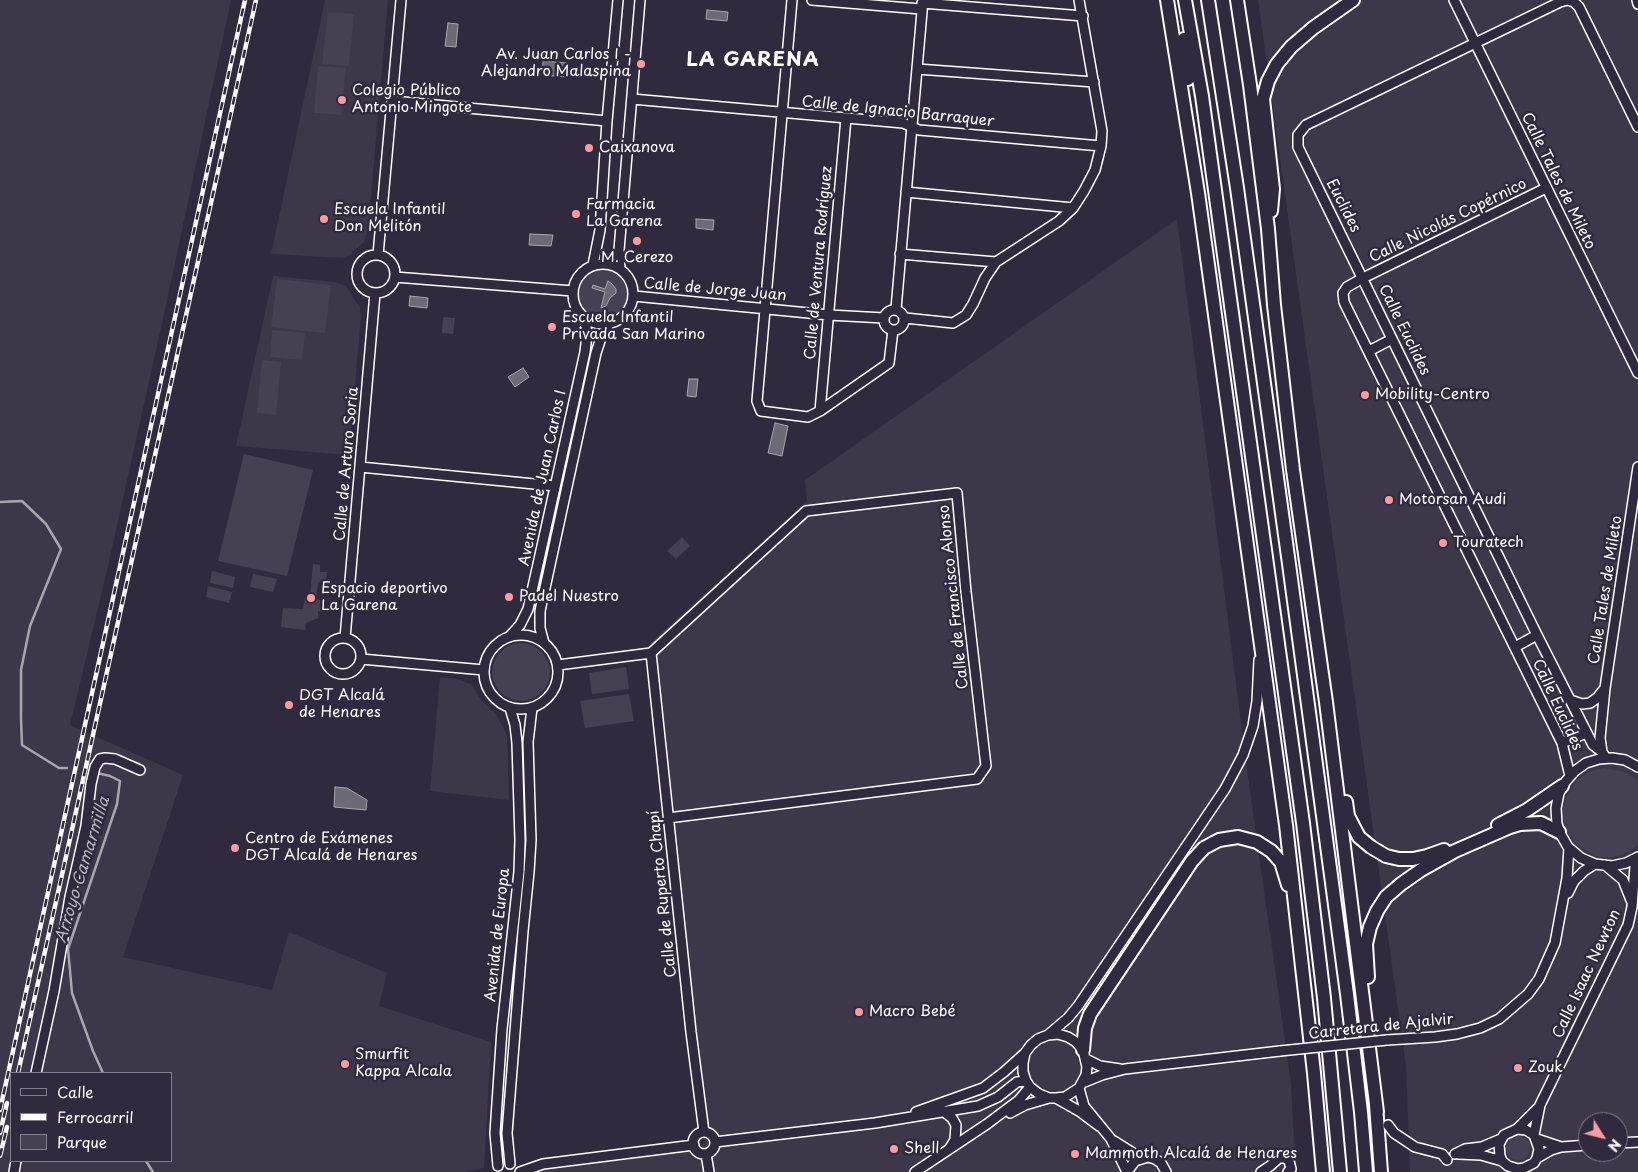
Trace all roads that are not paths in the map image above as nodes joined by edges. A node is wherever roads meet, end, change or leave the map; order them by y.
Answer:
1 (401, 0) edge
2 (618, 0) edge
3 (640, 0) edge
4 (792, 0) edge
5 (812, 0) edge
6 (1079, 0) edge
7 (1167, 0) edge
8 (1177, 0) edge
9 (1185, 0) edge
10 (1208, 0) edge
11 (1237, 0) edge
12 (1353, 0) edge
13 (1454, 0) edge
14 (1636, 0) edge
15 (855, 2) edge
16 (922, 4) edge
17 (1638, 4) edge
18 (1083, 16) junction
19 (1475, 44) junction
20 (917, 69) junction
21 (1094, 82) junction
22 (632, 99) junction
23 (393, 101) junction
24 (783, 113) junction
25 (846, 118) junction
26 (607, 121) junction
27 (911, 127) junction
28 (1638, 127) edge
29 (1101, 146) junction
30 (1546, 188) junction
31 (906, 192) junction
32 (1198, 193) junction
33 (1072, 208) junction
34 (1268, 229) junction
35 (900, 254) junction
36 (378, 255) junction
37 (996, 262) junction
38 (593, 266) junction
39 (620, 269) junction
40 (396, 277) junction
41 (1363, 278) junction
42 (573, 292) junction
43 (375, 293) junction
44 (634, 296) junction
45 (765, 308) junction
46 (896, 309) junction
47 (828, 315) junction
48 (584, 318) junction
49 (884, 318) junction
50 (904, 318) junction
51 (609, 324) junction
52 (894, 330) junction
53 (1392, 339) junction
54 (1369, 351) junction
55 (1638, 373) edge
56 (820, 411) junction
57 (360, 467) junction
58 (1638, 467) edge
59 (555, 486) junction
60 (1537, 636) junction
61 (509, 637) junction
62 (345, 638) junction
63 (544, 643) junction
64 (1260, 644) junction
65 (1515, 647) junction
66 (651, 653) junction
67 (361, 659) junction
68 (558, 665) junction
69 (484, 670) junction
70 (1605, 688) junction
71 (1570, 700) junction
72 (1326, 702) junction
73 (510, 708) junction
74 (532, 708) junction
75 (1586, 732) junction
76 (1562, 743) junction
77 (1604, 755) junction
78 (1636, 764) edge
79 (140, 770) dead end
80 (1566, 781) junction
81 (668, 818) junction
82 (1559, 832) junction
83 (1569, 848) junction
84 (1638, 858) edge
85 (1595, 864) junction
86 (1605, 866) junction
87 (1563, 902) junction
88 (1632, 907) junction
89 (1298, 928) junction
90 (1048, 1035) junction
91 (1025, 1053) junction
92 (1084, 1054) junction
93 (1125, 1069) junction
94 (36, 1072) edge
95 (1028, 1084) junction
96 (1080, 1085) junction
97 (1053, 1098) junction
98 (1540, 1106) junction
99 (943, 1111) junction
100 (1377, 1112) junction
101 (897, 1119) junction
102 (987, 1124) junction
103 (1388, 1125) dead end
104 (1099, 1126) junction
105 (1516, 1128) junction
106 (704, 1132) junction
107 (1535, 1137) junction
108 (1111, 1139) junction
109 (1501, 1139) junction
110 (715, 1142) junction
111 (694, 1145) junction
112 (1578, 1146) edge
113 (1561, 1147) junction
114 (949, 1151) junction
115 (706, 1154) junction
116 (1141, 1158) junction
117 (1537, 1158) junction
118 (1447, 1160) dead end
119 (510, 1164) junction
120 (1507, 1166) edge
121 (496, 1169) edge
122 (1528, 1169) edge
123 (1167, 1171) edge
124 (519, 1172) edge
125 (709, 1172) edge
126 (915, 1172) edge
127 (1127, 1172) edge
128 (1261, 1172) edge
129 (1288, 1172) edge
130 (1323, 1172) edge
131 (1340, 1172) edge
132 (1366, 1172) edge
133 (1381, 1172) edge

1 - 23 street
2 - 26 street
3 - 22 street
4 - 24 street
5 - 15 street
6 - 18 street
7 - 32 highway
8 - 32 highway
9 - 131 highway
10 - 132 highway
11 - 34 highway
12 - 34 highway
13 - 19 street, Calle Tales de Mileto
14 - 17 street
15 - 16 street
16 - 18 street
16 - 20 street
18 - 21 street
19 - 28 street
19 - 30 street, Calle Tales de Mileto
19 - 41 street, Euclides
20 - 21 street
20 - 27 street
21 - 29 street
22 - 24 street, Calle de Ignacio Barraquer
22 - 39 street
23 - 26 street
23 - 36 street
24 - 25 street, Calle de Ignacio Barraquer
24 - 45 street
25 - 27 street, Calle de Ignacio Barraquer
25 - 47 street, Calle de Ventura Rodríguez
26 - 38 street
27 - 29 street, Calle de Ignacio Barraquer
27 - 31 street
29 - 33 street
30 - 41 street, Calle Nicolás Copérnico
30 - 55 street, Calle Tales de Mileto
31 - 33 street
31 - 35 street
32 - 64 highway
33 - 37 street
34 - 72 highway
35 - 37 street
35 - 46 street
36 - 40 street
36 - 43 street
37 - 50 street
38 - 39 street
38 - 42 street
39 - 44 street
40 - 42 street
40 - 43 street
41 - 53 street, Calle Euclides
41 - 54 street, Calle Euclides
42 - 48 street
43 - 57 street, Calle de Arturo Soria
44 - 45 street, Calle de Jorge Juan
44 - 51 street
45 - 47 street, Calle de Jorge Juan
45 - 56 street
46 - 49 street
46 - 50 street
47 - 49 street, Calle de Jorge Juan
47 - 56 street, Calle de Ventura Rodríguez
48 - 51 street
48 - 59 street, Avenida de Juan Carlos I
49 - 52 street
50 - 52 street
51 - 63 street, Avenida de Juan Carlos I
52 - 56 street
53 - 54 street
53 - 60 street, Calle Euclides
54 - 65 street, Calle Euclides
57 - 59 street
57 - 62 street, Calle de Arturo Soria
58 - 70 street, Calle Tales de Mileto
59 - 61 street, Avenida de Juan Carlos I
60 - 65 street
60 - 71 street, Calle Euclides
61 - 63 street
61 - 69 street
62 - 67 street
62 - 67 street
63 - 68 street
64 - 89 highway
64 - 90 street
65 - 76 street, Calle Euclides
66 - 68 street
66 - 81 street, Calle de Ruperto Chapí
66 - 81 street, Calle de Francisco Alonso
67 - 69 street
68 - 74 street
69 - 73 street
70 - 71 street
70 - 77 street, Calle Tales de Mileto
71 - 75 street, Calle Euclides
72 - 80 highway
72 - 100 highway
73 - 74 street
73 - 121 street, Avenida de Europa
74 - 119 street, Avenida de Europa
75 - 76 street
75 - 77 street, Calle Euclides
76 - 80 street, Calle Euclides
77 - 78 street
77 - 80 street
79 - 94 street
80 - 82 street
81 - 106 street, Calle de Ruperto Chapí
82 - 83 street
82 - 100 highway
83 - 85 street
83 - 87 street, Carretera de Ajalvir
84 - 86 street
84 - 88 street, Calle Isaac Newton
85 - 86 street
85 - 87 street, Carretera de Ajalvir
86 - 88 street, Calle Isaac Newton
87 - 93 street, Carretera de Ajalvir, bridge
88 - 98 street, Calle Isaac Newton
89 - 92 highway
89 - 130 highway
90 - 91 street
90 - 92 street
91 - 95 street
91 - 101 street
92 - 93 street, Carretera de Ajalvir
92 - 96 street
93 - 96 street, Carretera de Ajalvir
95 - 97 street
95 - 99 street
95 - 102 street
96 - 97 street
96 - 104 street
97 - 102 street
97 - 104 street
98 - 105 street, Calle Isaac Newton
98 - 107 street, Calle Isaac Newton
99 - 101 street
99 - 114 street
100 - 133 highway
101 - 110 street
102 - 114 street
103 - 118 street
104 - 108 street
105 - 107 street
105 - 109 street
106 - 110 street
106 - 111 street
107 - 113 street
107 - 117 street
108 - 116 street
108 - 127 street
109 - 120 street
109 - 120 street
110 - 115 street
111 - 115 street
111 - 124 street
112 - 113 street
113 - 117 street
114 - 126 street
115 - 125 street
116 - 123 street
116 - 127 street
117 - 122 street
119 - 121 street
119 - 124 street
120 - 122 street
128 - 129 street

